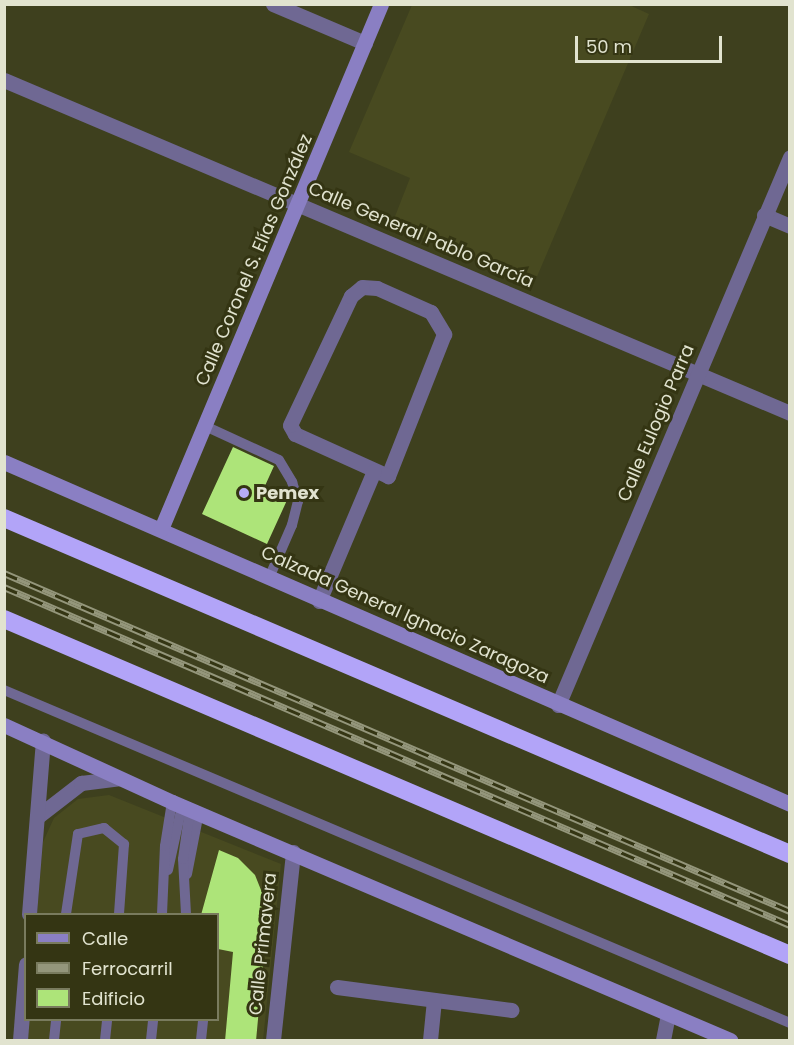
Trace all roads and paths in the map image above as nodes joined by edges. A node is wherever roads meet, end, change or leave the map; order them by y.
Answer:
1 (273, 4) edge
2 (381, 4) edge
3 (365, 43) junction
4 (4, 80) edge
5 (789, 157) edge
6 (299, 205) junction
7 (764, 216) junction
8 (789, 226) edge
9 (698, 374) junction
10 (789, 413) edge
11 (205, 426) junction
12 (4, 462) edge
13 (374, 471) junction
14 (4, 518) edge
15 (161, 530) junction
16 (269, 578) junction
17 (319, 601) junction
18 (4, 619) edge
19 (4, 690) edge
20 (558, 705) junction
21 (4, 724) edge
22 (43, 741) junction
23 (119, 778) junction
24 (789, 804) edge
25 (186, 807) junction
26 (37, 818) junction
27 (293, 852) junction
28 (789, 854) edge
29 (29, 913) edge
30 (66, 913) edge
31 (119, 913) edge
32 (162, 913) edge
33 (186, 913) edge
34 (789, 955) edge
35 (337, 987) dead end
36 (24, 990) edge
37 (434, 1000) junction
38 (511, 1010) dead end
39 (668, 1014) junction
40 (56, 1021) edge
41 (107, 1021) edge
42 (153, 1021) edge
43 (203, 1021) edge
44 (789, 1023) edge
45 (20, 1041) edge
46 (54, 1041) edge
47 (105, 1041) edge
48 (151, 1041) edge
49 (201, 1041) edge
50 (273, 1041) edge
51 (430, 1041) edge
52 (663, 1041) edge
53 (730, 1041) edge

1 - 3 street
2 - 3 main road, Calle Coronel S. Elías González
3 - 6 main road, Calle Coronel S. Elías González
4 - 6 street, Calle General Pablo García
5 - 7 street, Calle Eulogio Parra
6 - 9 street, Calle General Pablo García
6 - 11 main road, Calle Coronel S. Elías González
7 - 8 street
7 - 9 street, Calle Eulogio Parra
9 - 10 street, Calle General Pablo García
9 - 20 street, Calle Eulogio Parra
11 - 15 main road, Calle Coronel S. Elías González
11 - 16 lane
12 - 15 main road, Calzada General Ignacio Zaragoza
13 - 13 street
13 - 17 street
14 - 28 highway
15 - 16 main road, Calzada General Ignacio Zaragoza
16 - 17 main road, Calzada General Ignacio Zaragoza
17 - 20 main road, Calzada General Ignacio Zaragoza
18 - 34 highway
19 - 44 lane
20 - 24 main road, Calzada General Ignacio Zaragoza
21 - 22 main road
22 - 23 main road
22 - 26 street
23 - 25 main road
23 - 26 street
25 - 27 main road
25 - 32 lane
25 - 33 lane
26 - 29 street
27 - 39 main road
27 - 50 street, Calle Primavera
30 - 31 lane
35 - 37 street
36 - 45 street
37 - 38 street
37 - 51 street
39 - 52 street
39 - 53 main road
40 - 46 lane
41 - 47 lane
42 - 48 lane
43 - 49 lane

